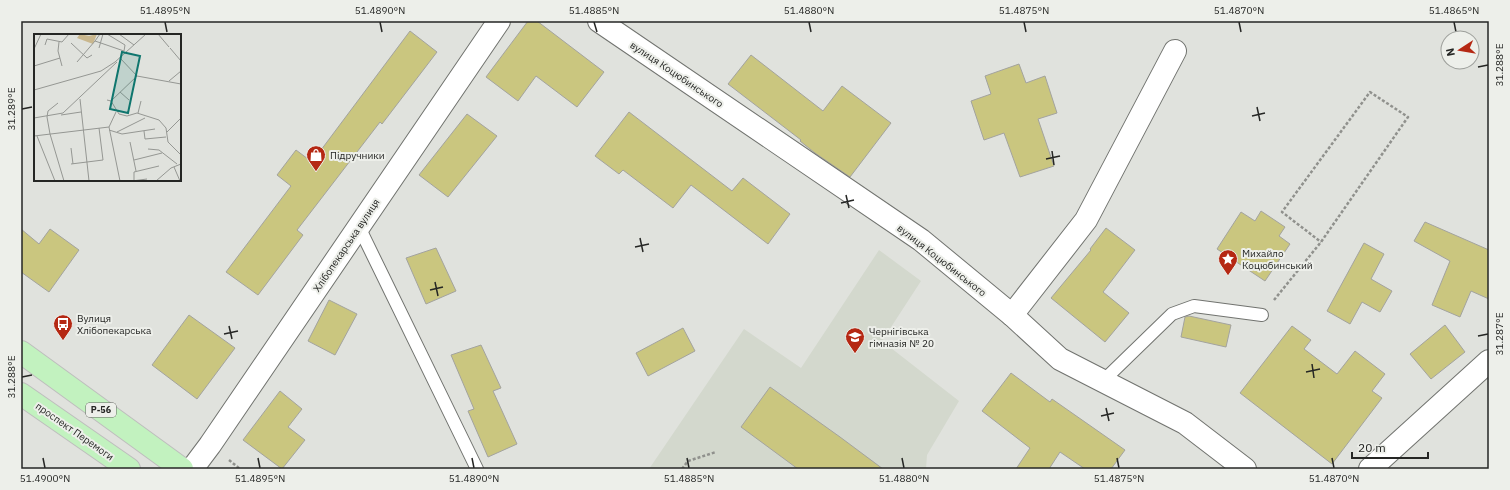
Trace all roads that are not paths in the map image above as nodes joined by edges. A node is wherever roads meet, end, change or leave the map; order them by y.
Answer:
1 (499, 21) edge
2 (599, 21) edge
3 (1175, 51) dead end
4 (359, 226) junction
5 (1262, 314) road end
6 (1012, 315) junction
7 (21, 352) edge
8 (1489, 361) edge
9 (1104, 381) junction
10 (21, 394) edge
11 (129, 469) edge
12 (182, 469) edge
13 (192, 469) edge
14 (477, 469) edge
15 (1245, 469) edge
16 (1370, 469) edge

1 - 4 street, Хлібопекарська вулиця
2 - 6 street, вулиця Коцюбинського
3 - 6 street
4 - 13 street, Хлібопекарська вулиця
4 - 14 lane
5 - 9 lane
6 - 9 street, вулиця Коцюбинського
7 - 12 main road, Р-56
8 - 16 street
9 - 15 street, вулиця Коцюбинського
10 - 11 main road, проспект Перемоги

